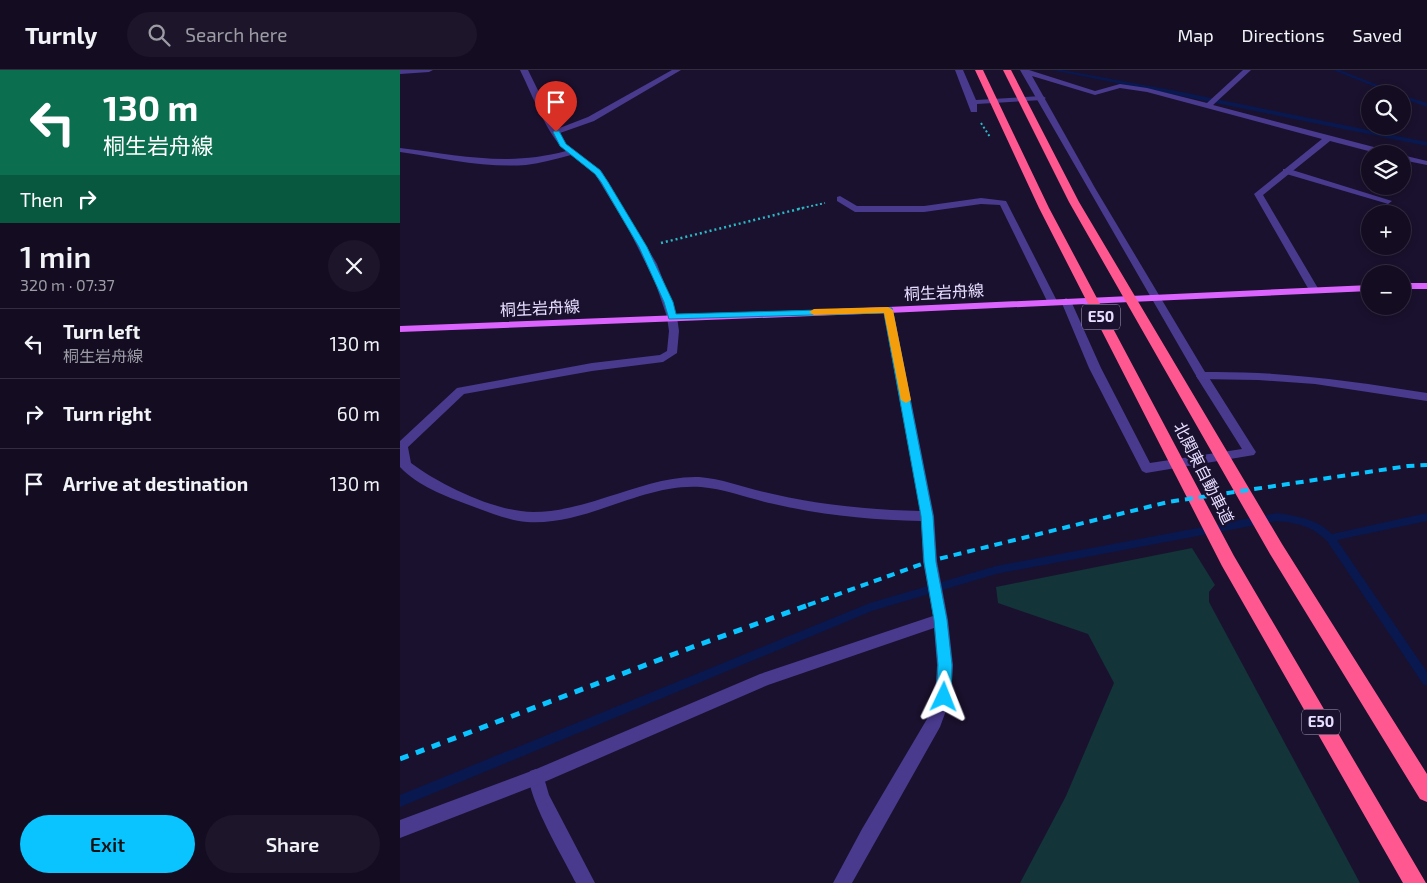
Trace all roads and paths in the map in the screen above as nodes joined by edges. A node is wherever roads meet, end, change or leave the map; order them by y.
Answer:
1 (429, 70) edge
2 (524, 70) edge
3 (676, 70) edge
4 (960, 70) edge
5 (979, 70) edge
6 (1007, 70) edge
7 (1247, 70) edge
8 (1023, 71) edge
9 (400, 72) edge
10 (1042, 98) junction
11 (1207, 106) junction
12 (556, 132) junction
13 (1328, 138) junction
14 (1361, 147) edge
15 (400, 150) edge
16 (572, 152) junction
17 (1411, 159) edge
18 (1427, 163) edge
19 (1286, 170) junction
20 (840, 199) joint
21 (1388, 201) dead end
22 (643, 247) junction
23 (1411, 286) edge
24 (1427, 286) edge
25 (1361, 288) edge
26 (1314, 290) junction
27 (1154, 297) junction
28 (1052, 301) junction
29 (1066, 301) junction
30 (888, 310) junction
31 (672, 317) junction
32 (400, 329) edge
33 (1202, 376) junction
34 (1427, 397) edge
35 (401, 446) edge
36 (927, 516) junction
37 (940, 612) junction
38 (536, 777) junction
39 (1427, 792) edge
40 (400, 829) edge
41 (586, 883) edge
42 (842, 883) edge
43 (1415, 883) edge

1 - 9 street
2 - 12 street
3 - 12 street
4 - 10 street
5 - 43 highway, 北関東自動車道 / E50
6 - 39 highway, 北関東自動車道 / E50
7 - 11 street
8 - 10 street
8 - 11 street
10 - 27 street
11 - 13 street
12 - 16 street
13 - 14 street
13 - 19 street
15 - 16 street
16 - 22 street
17 - 18 street
19 - 21 street
19 - 26 street
20 - 22 path
20 - 28 street
22 - 31 street
23 - 24 main road
25 - 26 main road, 桐生岩舟線
26 - 27 main road, 桐生岩舟線
27 - 29 main road, 桐生岩舟線
27 - 33 street
28 - 29 main road, 桐生岩舟線
28 - 30 main road, 桐生岩舟線
29 - 33 street
30 - 31 main road, 桐生岩舟線
30 - 36 street
31 - 32 main road, 桐生岩舟線
31 - 35 street
33 - 34 street
35 - 36 street
36 - 37 street
37 - 38 street
37 - 42 street
38 - 40 street
38 - 41 street

